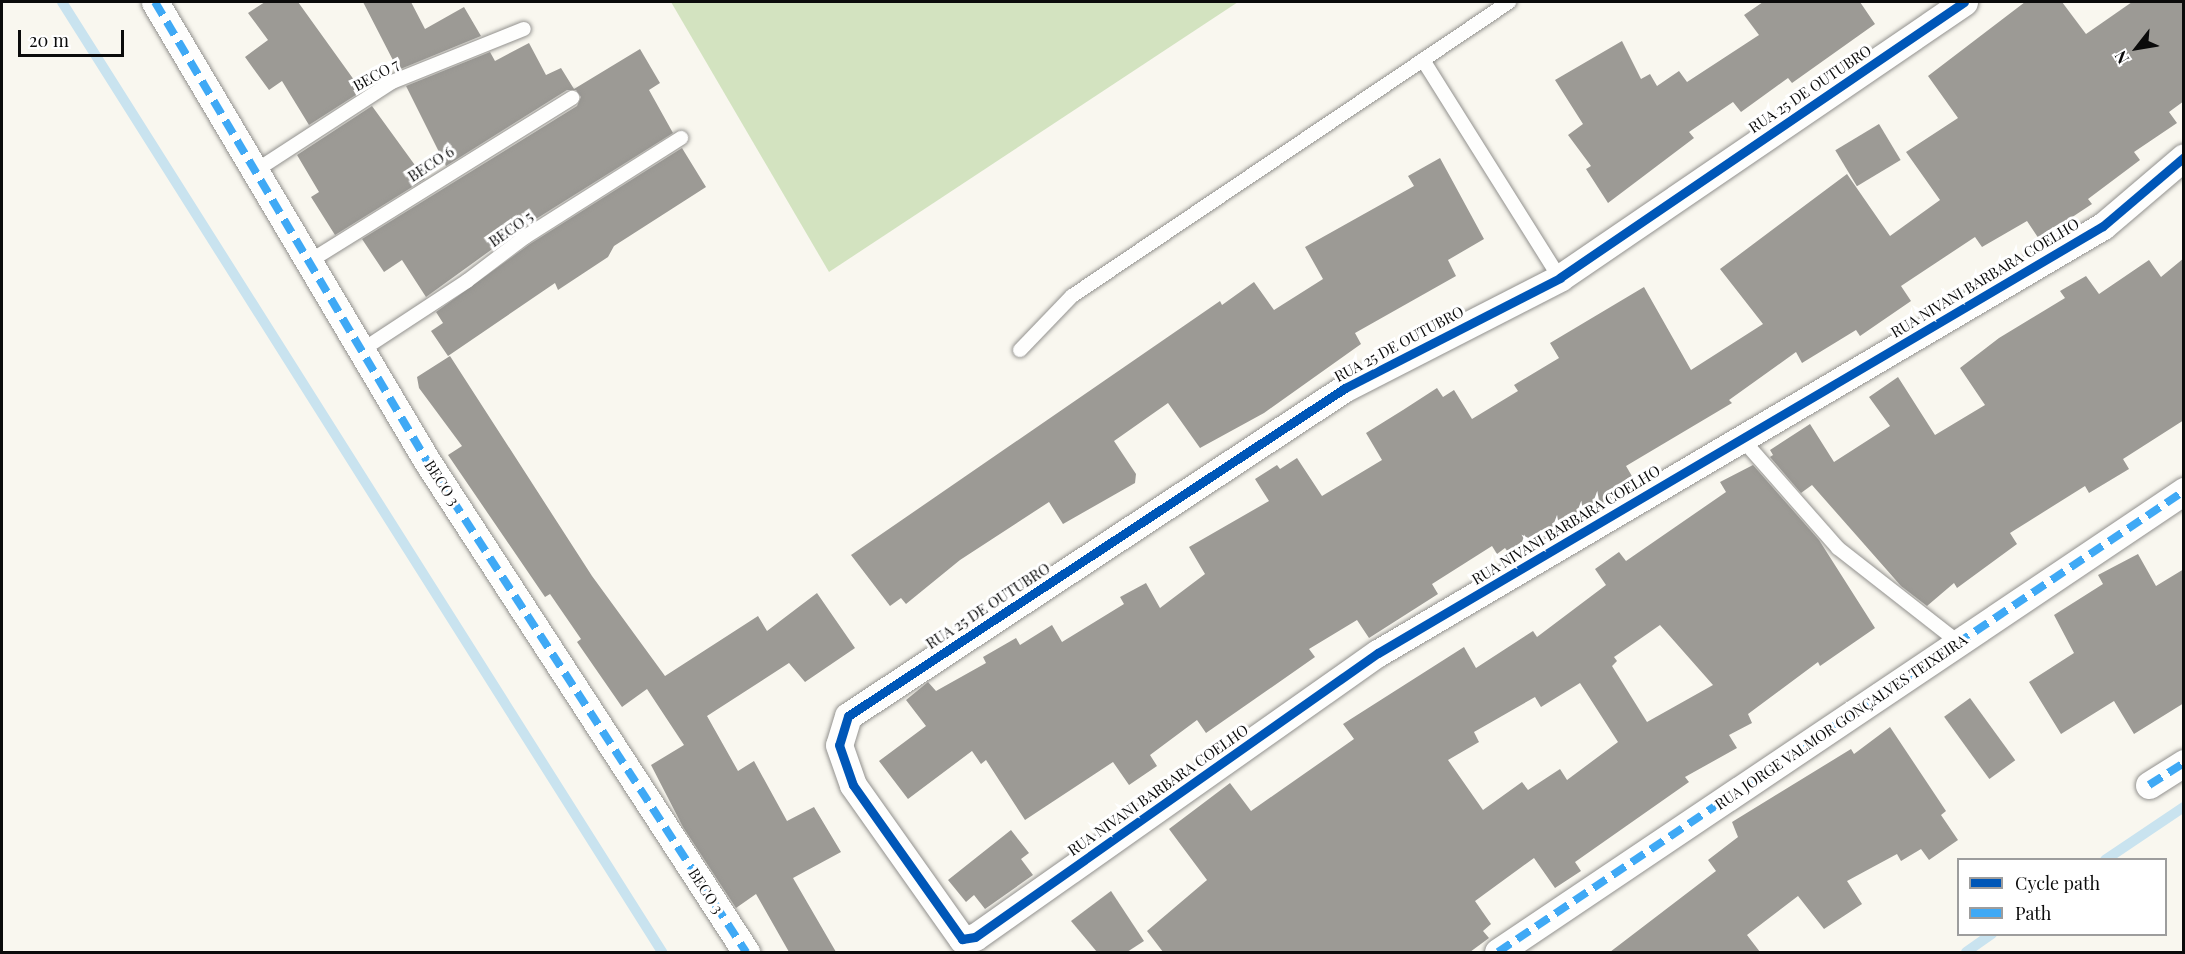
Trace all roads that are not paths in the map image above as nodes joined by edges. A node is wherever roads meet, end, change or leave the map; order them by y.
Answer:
1 (155, 2) edge
2 (1509, 2) edge
3 (1964, 2) edge
4 (524, 29) dead end
5 (1423, 60) junction
6 (572, 98) dead end
7 (681, 138) dead end
8 (2184, 157) edge
9 (255, 171) junction
10 (310, 261) junction
11 (1560, 278) junction
12 (362, 350) junction
13 (1020, 350) dead end
14 (1742, 439) junction
15 (2184, 491) edge
16 (1959, 643) junction
17 (2184, 762) edge
18 (2149, 785) dead end
19 (975, 937) joint
20 (746, 952) edge
21 (1498, 952) edge

1 - 9 street, BECO 3
2 - 5 lane
3 - 11 street, RUA 25 DE OUTUBRO
4 - 9 lane, BECO 7
5 - 11 lane
5 - 13 lane
6 - 10 lane, BECO 6
7 - 12 lane, BECO 5
8 - 14 street, RUA NIVANI BARBARA COELHO
9 - 10 street, BECO 3
10 - 12 street, BECO 3
11 - 19 street, RUA 25 DE OUTUBRO
12 - 20 street, BECO 3
14 - 16 lane
14 - 19 street, RUA NIVANI BARBARA COELHO
15 - 16 street, RUA JORGE VALMOR GONÇALVES TEIXEIRA
16 - 21 street, RUA JORGE VALMOR GONÇALVES TEIXEIRA
17 - 18 street

